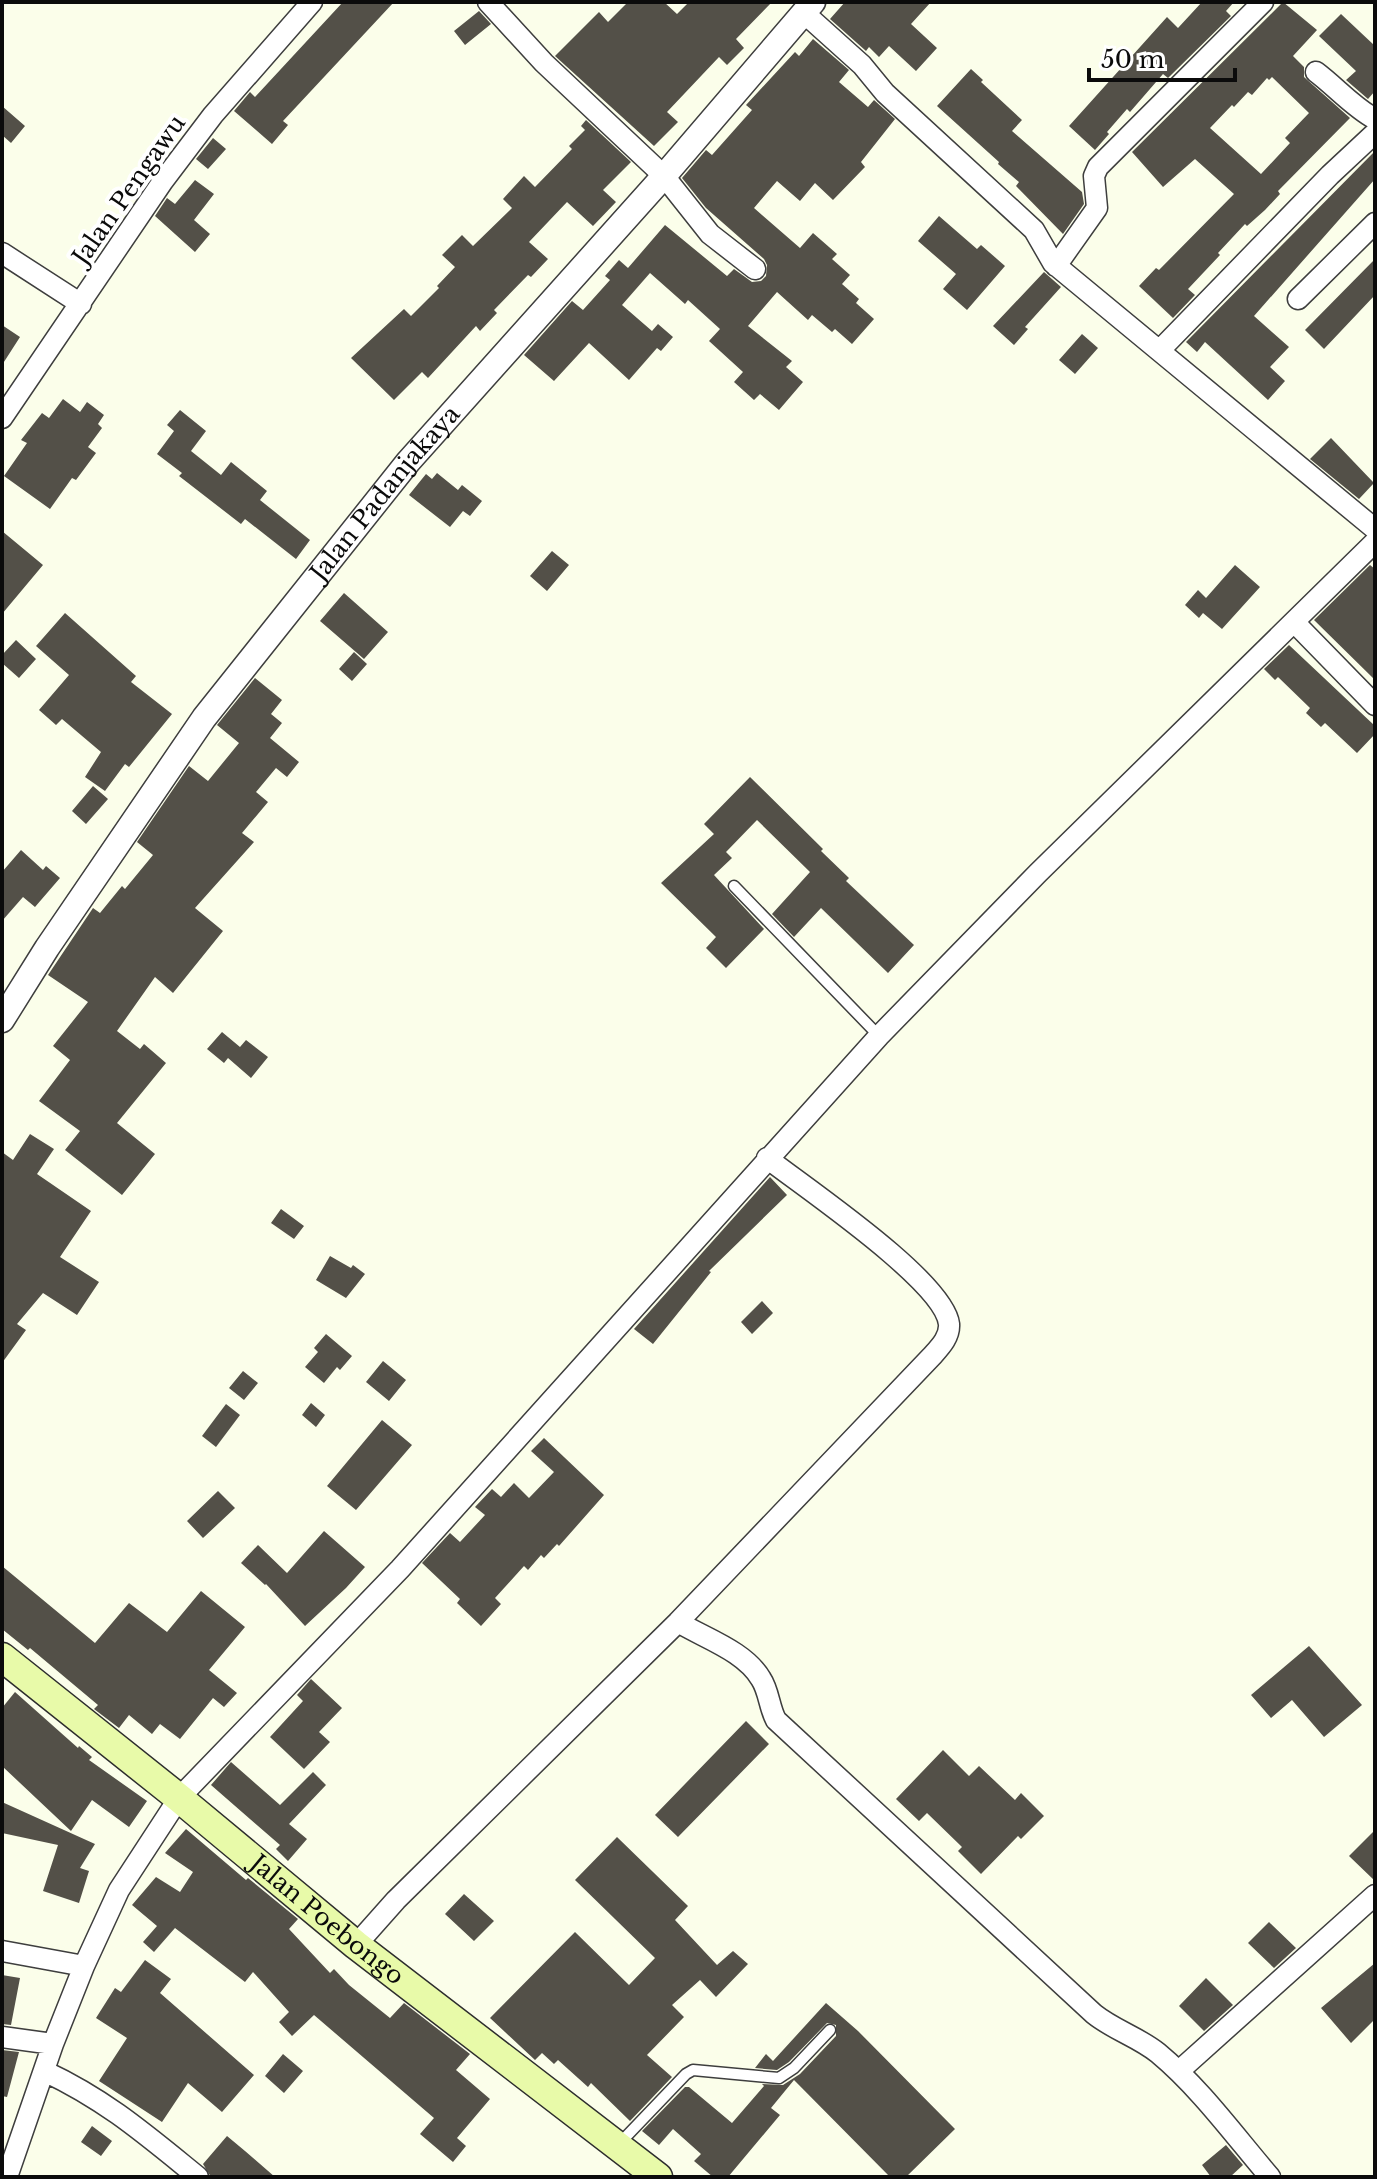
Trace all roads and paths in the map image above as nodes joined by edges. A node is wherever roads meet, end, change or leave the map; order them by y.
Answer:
1 (312, 2) edge
2 (488, 2) edge
3 (1263, 2) edge
4 (808, 7) edge
5 (1316, 72) dead end
6 (1375, 119) edge
7 (1375, 133) edge
8 (664, 176) junction
9 (1375, 223) edge
10 (2, 253) edge
11 (1056, 266) junction
12 (755, 269) dead end
13 (1298, 299) dead end
14 (81, 304) junction
15 (1160, 350) junction
16 (2, 418) edge
17 (1375, 529) edge
18 (1375, 542) edge
19 (1295, 623) junction
20 (1375, 705) edge
21 (734, 886) dead end
22 (9, 990) edge
23 (2, 1020) edge
24 (879, 1036) junction
25 (767, 1158) junction
26 (678, 1622) junction
27 (2, 1657) edge
28 (179, 1798) junction
29 (1375, 1895) edge
30 (356, 1945) junction
31 (2, 1951) edge
32 (84, 1966) junction
33 (830, 2030) dead end
34 (2, 2037) edge
35 (53, 2044) junction
36 (44, 2071) junction
37 (1179, 2071) junction
38 (618, 2145) junction
39 (8, 2154) edge
40 (7, 2177) edge
41 (198, 2177) edge
42 (658, 2177) edge
43 (1270, 2177) edge

1 - 14 street, Jalan Pengawu
2 - 8 street
3 - 11 street
4 - 8 street, Jalan Padanjakaya
4 - 11 street
5 - 6 street
7 - 15 street
8 - 12 street
8 - 22 street, Jalan Padanjakaya
9 - 13 street
10 - 14 street
11 - 15 street
14 - 16 street, Jalan Pengawu
15 - 17 street
18 - 19 street
19 - 20 street
19 - 24 street
21 - 24 lane
22 - 23 street, Jalan Padanjakaya
24 - 25 street
25 - 26 street
25 - 28 street
26 - 30 street
26 - 37 street
27 - 28 main road, Jalan Poebongo
28 - 30 main road, Jalan Poebongo
28 - 32 street
29 - 37 street
30 - 38 main road, Jalan Poebongo
31 - 32 street
32 - 35 street
33 - 38 lane
34 - 35 street
35 - 36 street
36 - 39 street
36 - 41 street
37 - 43 street
38 - 42 main road, Jalan Poebongo
39 - 40 street

